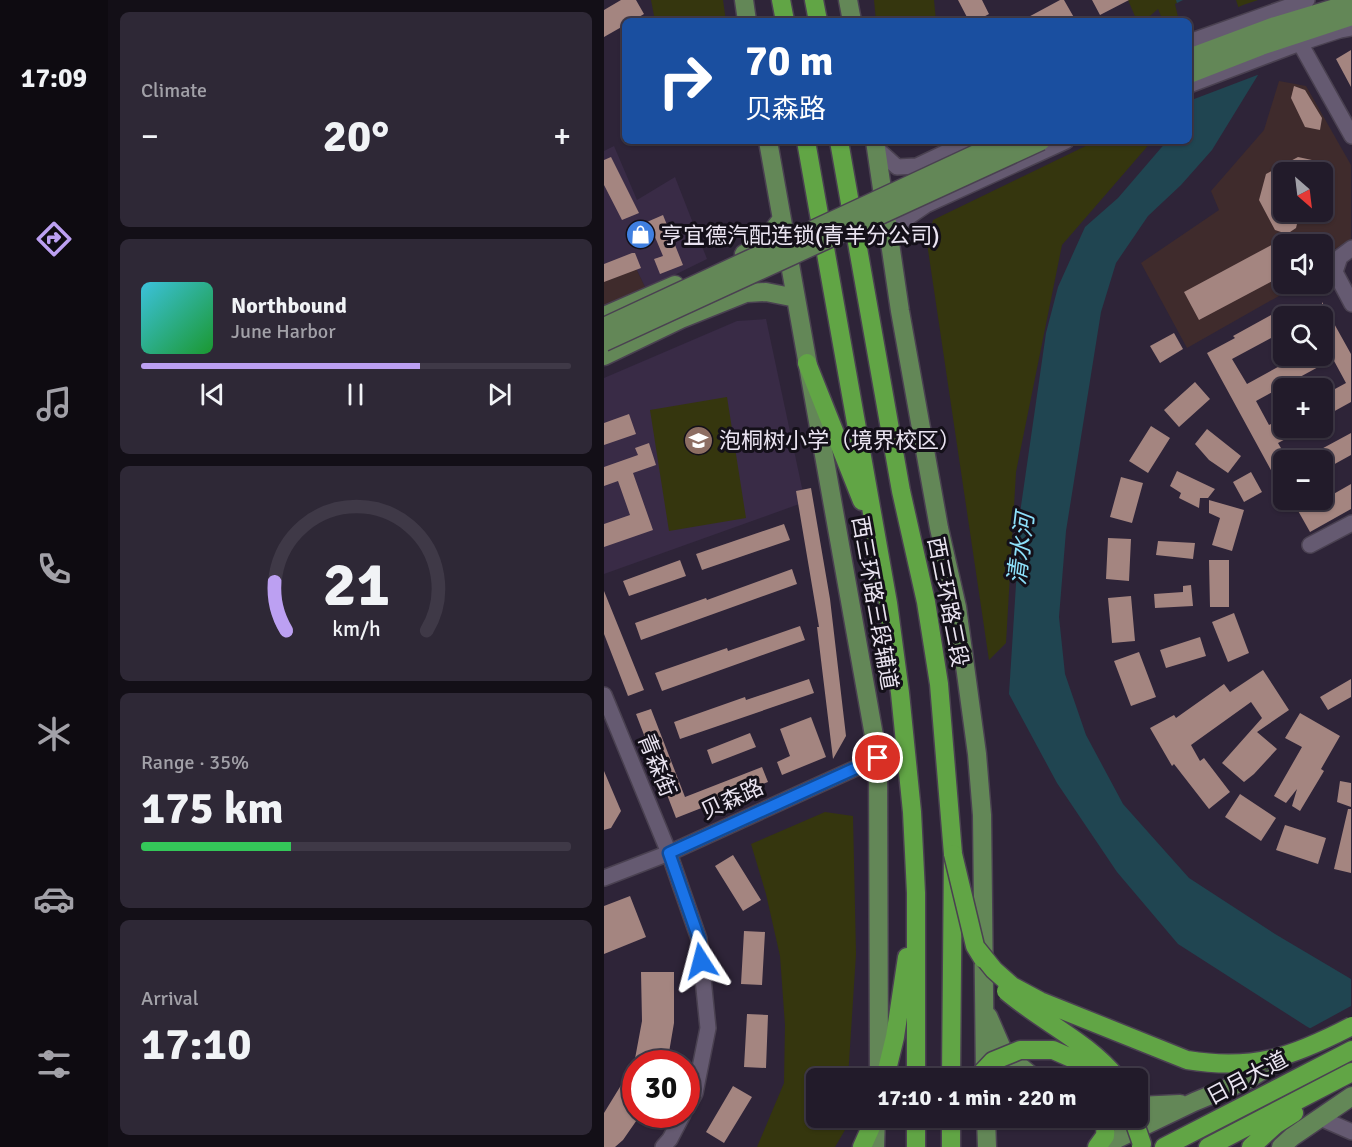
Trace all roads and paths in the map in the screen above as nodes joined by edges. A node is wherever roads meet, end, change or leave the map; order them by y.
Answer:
1 (744, 0) edge
2 (781, 0) edge
3 (814, 0) edge
4 (820, 0) edge
5 (848, 0) edge
6 (1307, 0) edge
7 (1351, 3) edge
8 (747, 18) edge
9 (784, 18) edge
10 (819, 18) edge
11 (820, 18) edge
12 (851, 18) edge
13 (1349, 25) edge
14 (1192, 41) edge
15 (1300, 43) junction
16 (1192, 57) edge
17 (1192, 73) edge
18 (1192, 85) edge
19 (1351, 135) edge
20 (768, 144) edge
21 (807, 144) edge
22 (840, 144) edge
23 (964, 144) edge
24 (998, 144) edge
25 (1034, 144) edge
26 (1059, 144) edge
27 (875, 145) edge
28 (781, 220) junction
29 (889, 243) junction
30 (1351, 248) edge
31 (741, 256) junction
32 (746, 293) junction
33 (796, 298) junction
34 (1351, 304) edge
35 (604, 315) edge
36 (604, 327) edge
37 (604, 342) edge
38 (604, 357) edge
39 (807, 363) junction
40 (1351, 523) edge
41 (877, 538) junction
42 (1310, 545) dead end
43 (604, 694) edge
44 (878, 758) junction
45 (669, 853) junction
46 (953, 854) junction
47 (604, 878) edge
48 (916, 893) junction
49 (977, 949) junction
50 (984, 1006) junction
51 (1351, 1018) edge
52 (1351, 1026) edge
53 (1351, 1050) edge
54 (700, 1068) edge
55 (878, 1068) edge
56 (888, 1068) edge
57 (916, 1068) edge
58 (951, 1068) edge
59 (985, 1068) edge
60 (987, 1068) edge
61 (1022, 1068) edge
62 (1085, 1068) edge
63 (1107, 1068) edge
64 (1351, 1073) edge
65 (1351, 1096) edge
66 (1194, 1102) junction
67 (1148, 1105) edge
68 (1320, 1118) junction
69 (676, 1128) edge
70 (871, 1128) edge
71 (876, 1128) edge
72 (916, 1128) edge
73 (952, 1128) edge
74 (986, 1128) edge
75 (1105, 1128) edge
76 (1136, 1128) edge
77 (1351, 1132) edge
78 (663, 1147) edge
79 (862, 1147) edge
80 (875, 1147) edge
81 (916, 1147) edge
82 (951, 1147) edge
83 (987, 1147) edge
84 (1099, 1147) edge
85 (1140, 1147) edge
86 (1164, 1147) edge
87 (1208, 1147) edge
88 (1251, 1147) edge
89 (1281, 1147) edge

1 - 8 main road
2 - 9 highway
3 - 10 highway
4 - 11 highway
5 - 12 main road
6 - 14 street
7 - 16 main road
13 - 15 street
13 - 17 main road
15 - 18 street
15 - 19 street
20 - 28 main road, 西三环路三段辅道
21 - 41 highway
22 - 46 highway, 西三环路三段
23 - 27 street
24 - 36 main road, bridge
25 - 37 main road, bridge
26 - 29 street
27 - 29 main road
28 - 31 main road
28 - 33 main road, 西三环路三段辅道
29 - 50 main road
30 - 34 street
31 - 32 main road
31 - 35 main road
32 - 33 main road
32 - 38 main road
33 - 39 main road, 西三环路三段辅道
39 - 41 highway
39 - 44 main road, 西三环路三段辅道
40 - 42 street
41 - 48 highway
43 - 45 street, 青森街
44 - 45 street, 贝森路
44 - 55 main road, 西三环路三段辅道
45 - 47 street, 贝森路
45 - 54 street, 青森街
46 - 49 highway, bridge
46 - 58 highway, 西三环路三段, bridge
48 - 56 highway
48 - 57 highway
49 - 52 highway, bridge
49 - 63 highway, bridge
50 - 59 main road
50 - 61 main road
51 - 66 main road
53 - 86 highway, 日月大道
60 - 62 highway, bridge
64 - 87 highway
64 - 88 highway
65 - 68 main road
66 - 67 main road
66 - 84 main road
66 - 85 main road
68 - 77 street
68 - 89 main road
69 - 78 street
70 - 79 highway
71 - 80 main road
72 - 81 highway
73 - 82 highway
74 - 83 main road
75 - 84 highway
76 - 85 highway, bridge

